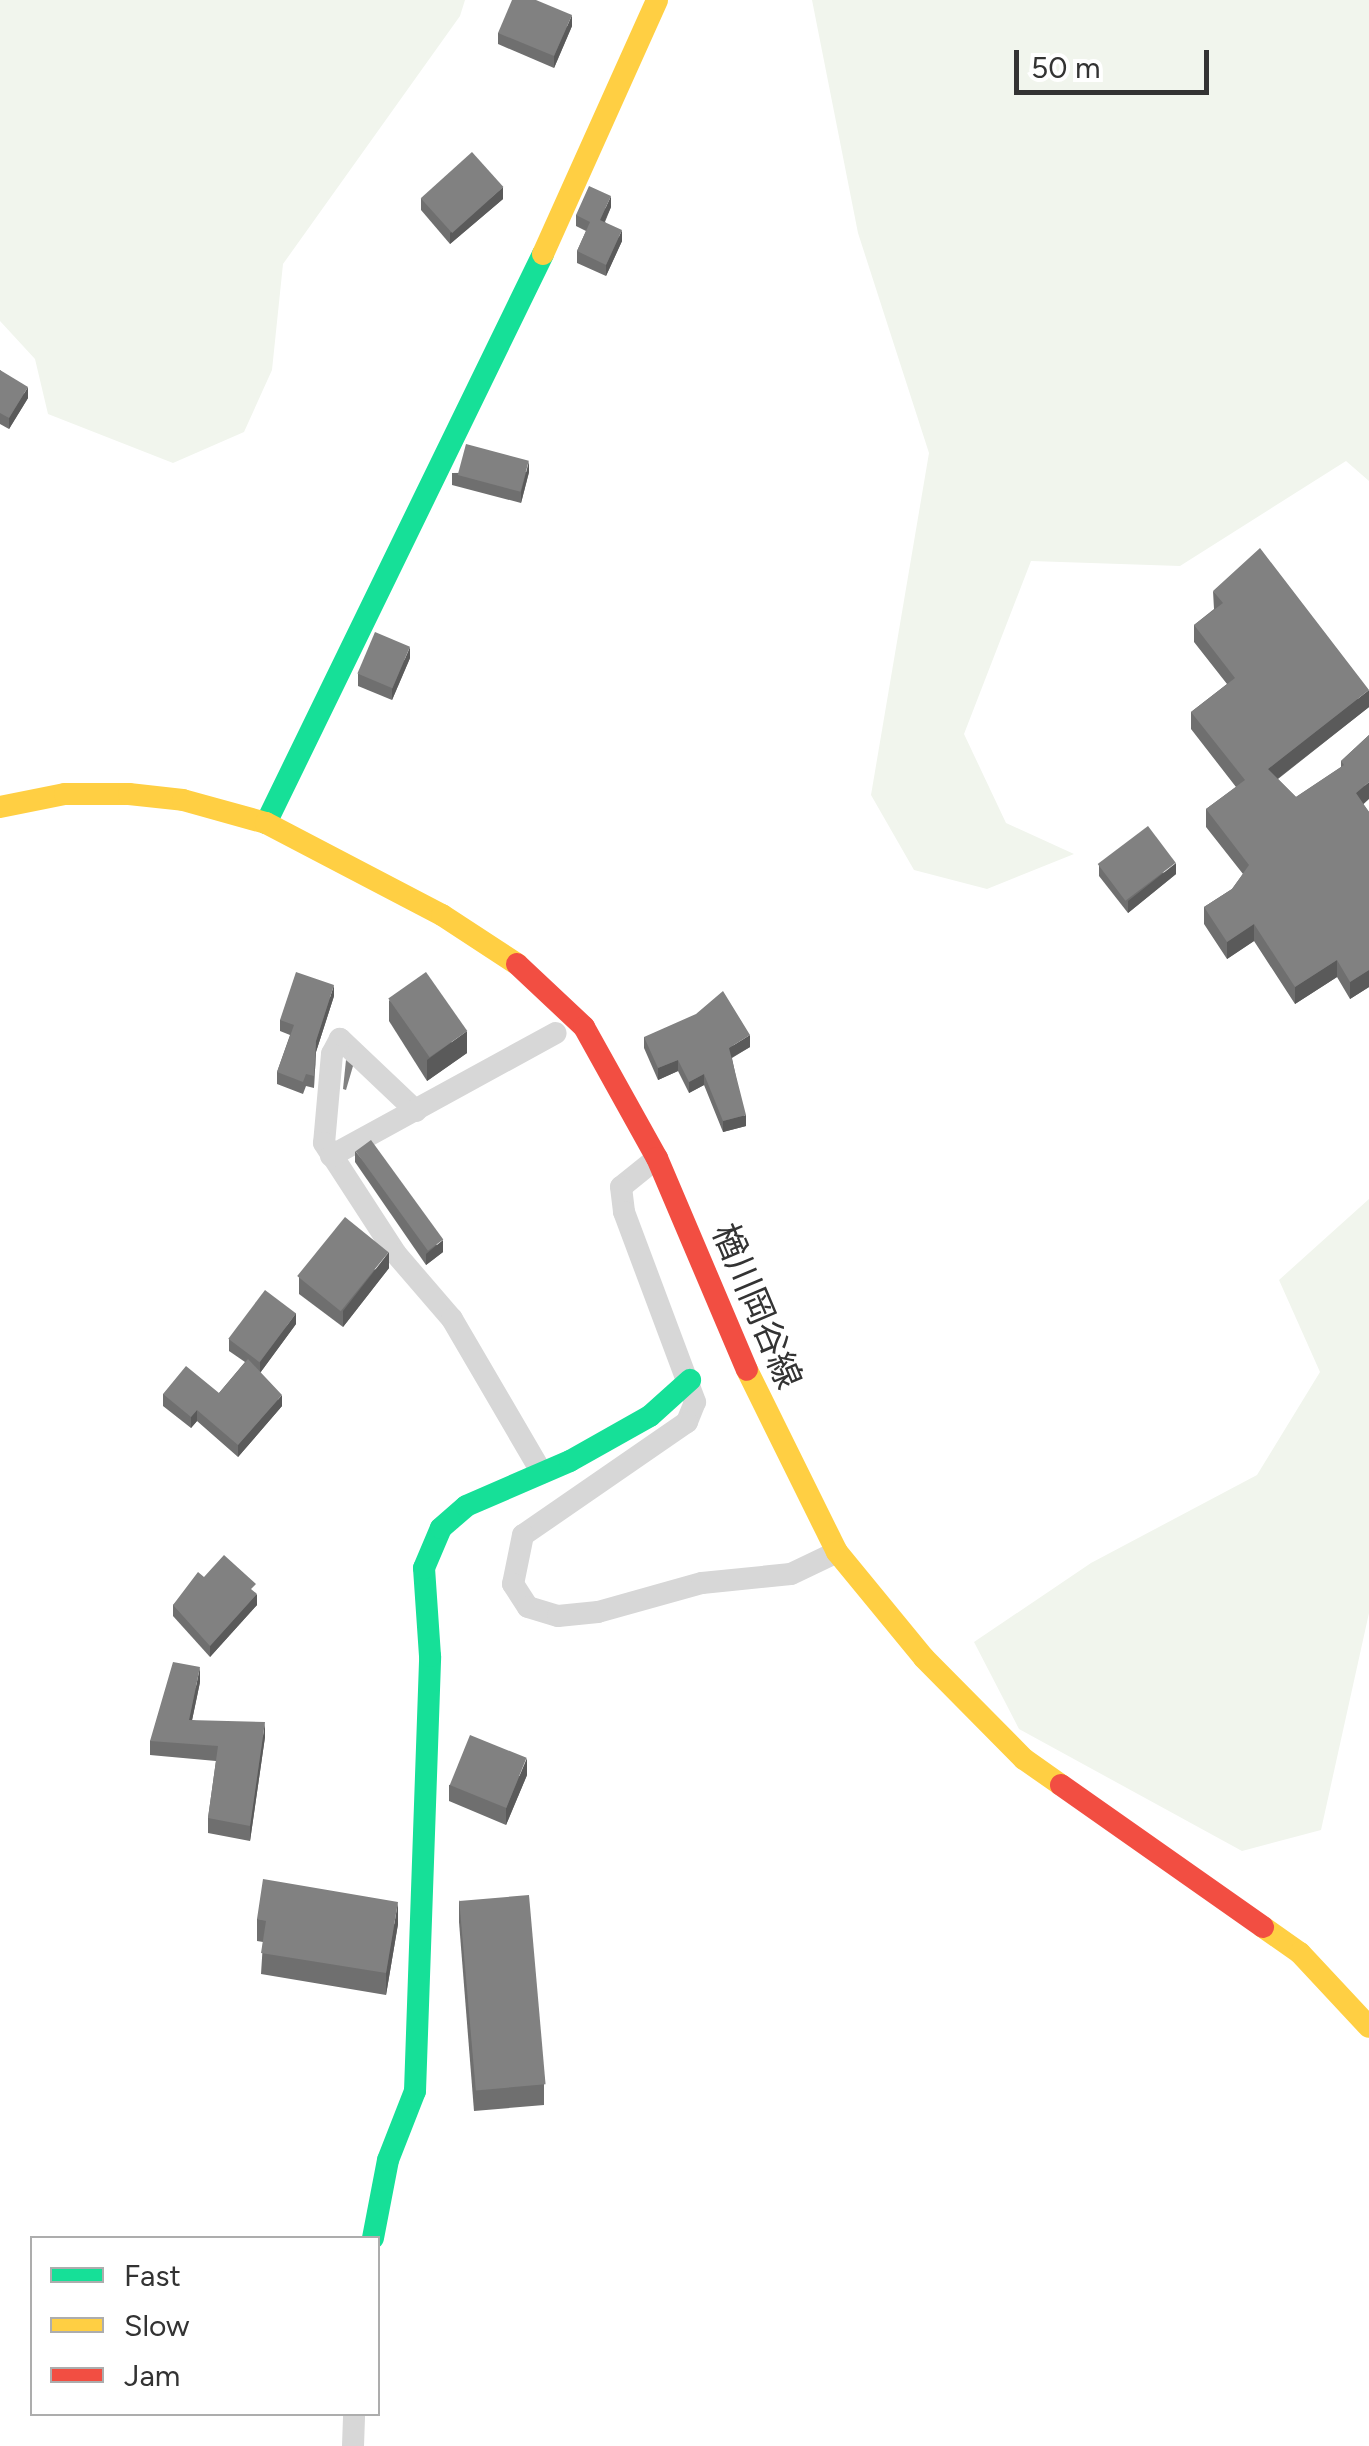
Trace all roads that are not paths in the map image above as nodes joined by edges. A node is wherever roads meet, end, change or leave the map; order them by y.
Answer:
1 (657, 0) edge
2 (0, 807) edge
3 (266, 823) junction
4 (556, 1033) dead end
5 (416, 1111) junction
6 (331, 1156) junction
7 (657, 1158) junction
8 (690, 1380) junction
9 (542, 1474) junction
10 (837, 1552) junction
11 (1369, 2027) edge
12 (373, 2236) edge
13 (354, 2416) edge
14 (353, 2446) edge

1 - 3 main road
2 - 3 main road, 楢川岡谷線
3 - 7 main road, 楢川岡谷線
4 - 5 street
5 - 6 street
5 - 6 street
6 - 9 street
7 - 8 street
7 - 10 main road, 楢川岡谷線
8 - 9 main road
8 - 10 street
9 - 12 main road
10 - 11 main road, 楢川岡谷線
13 - 14 street

